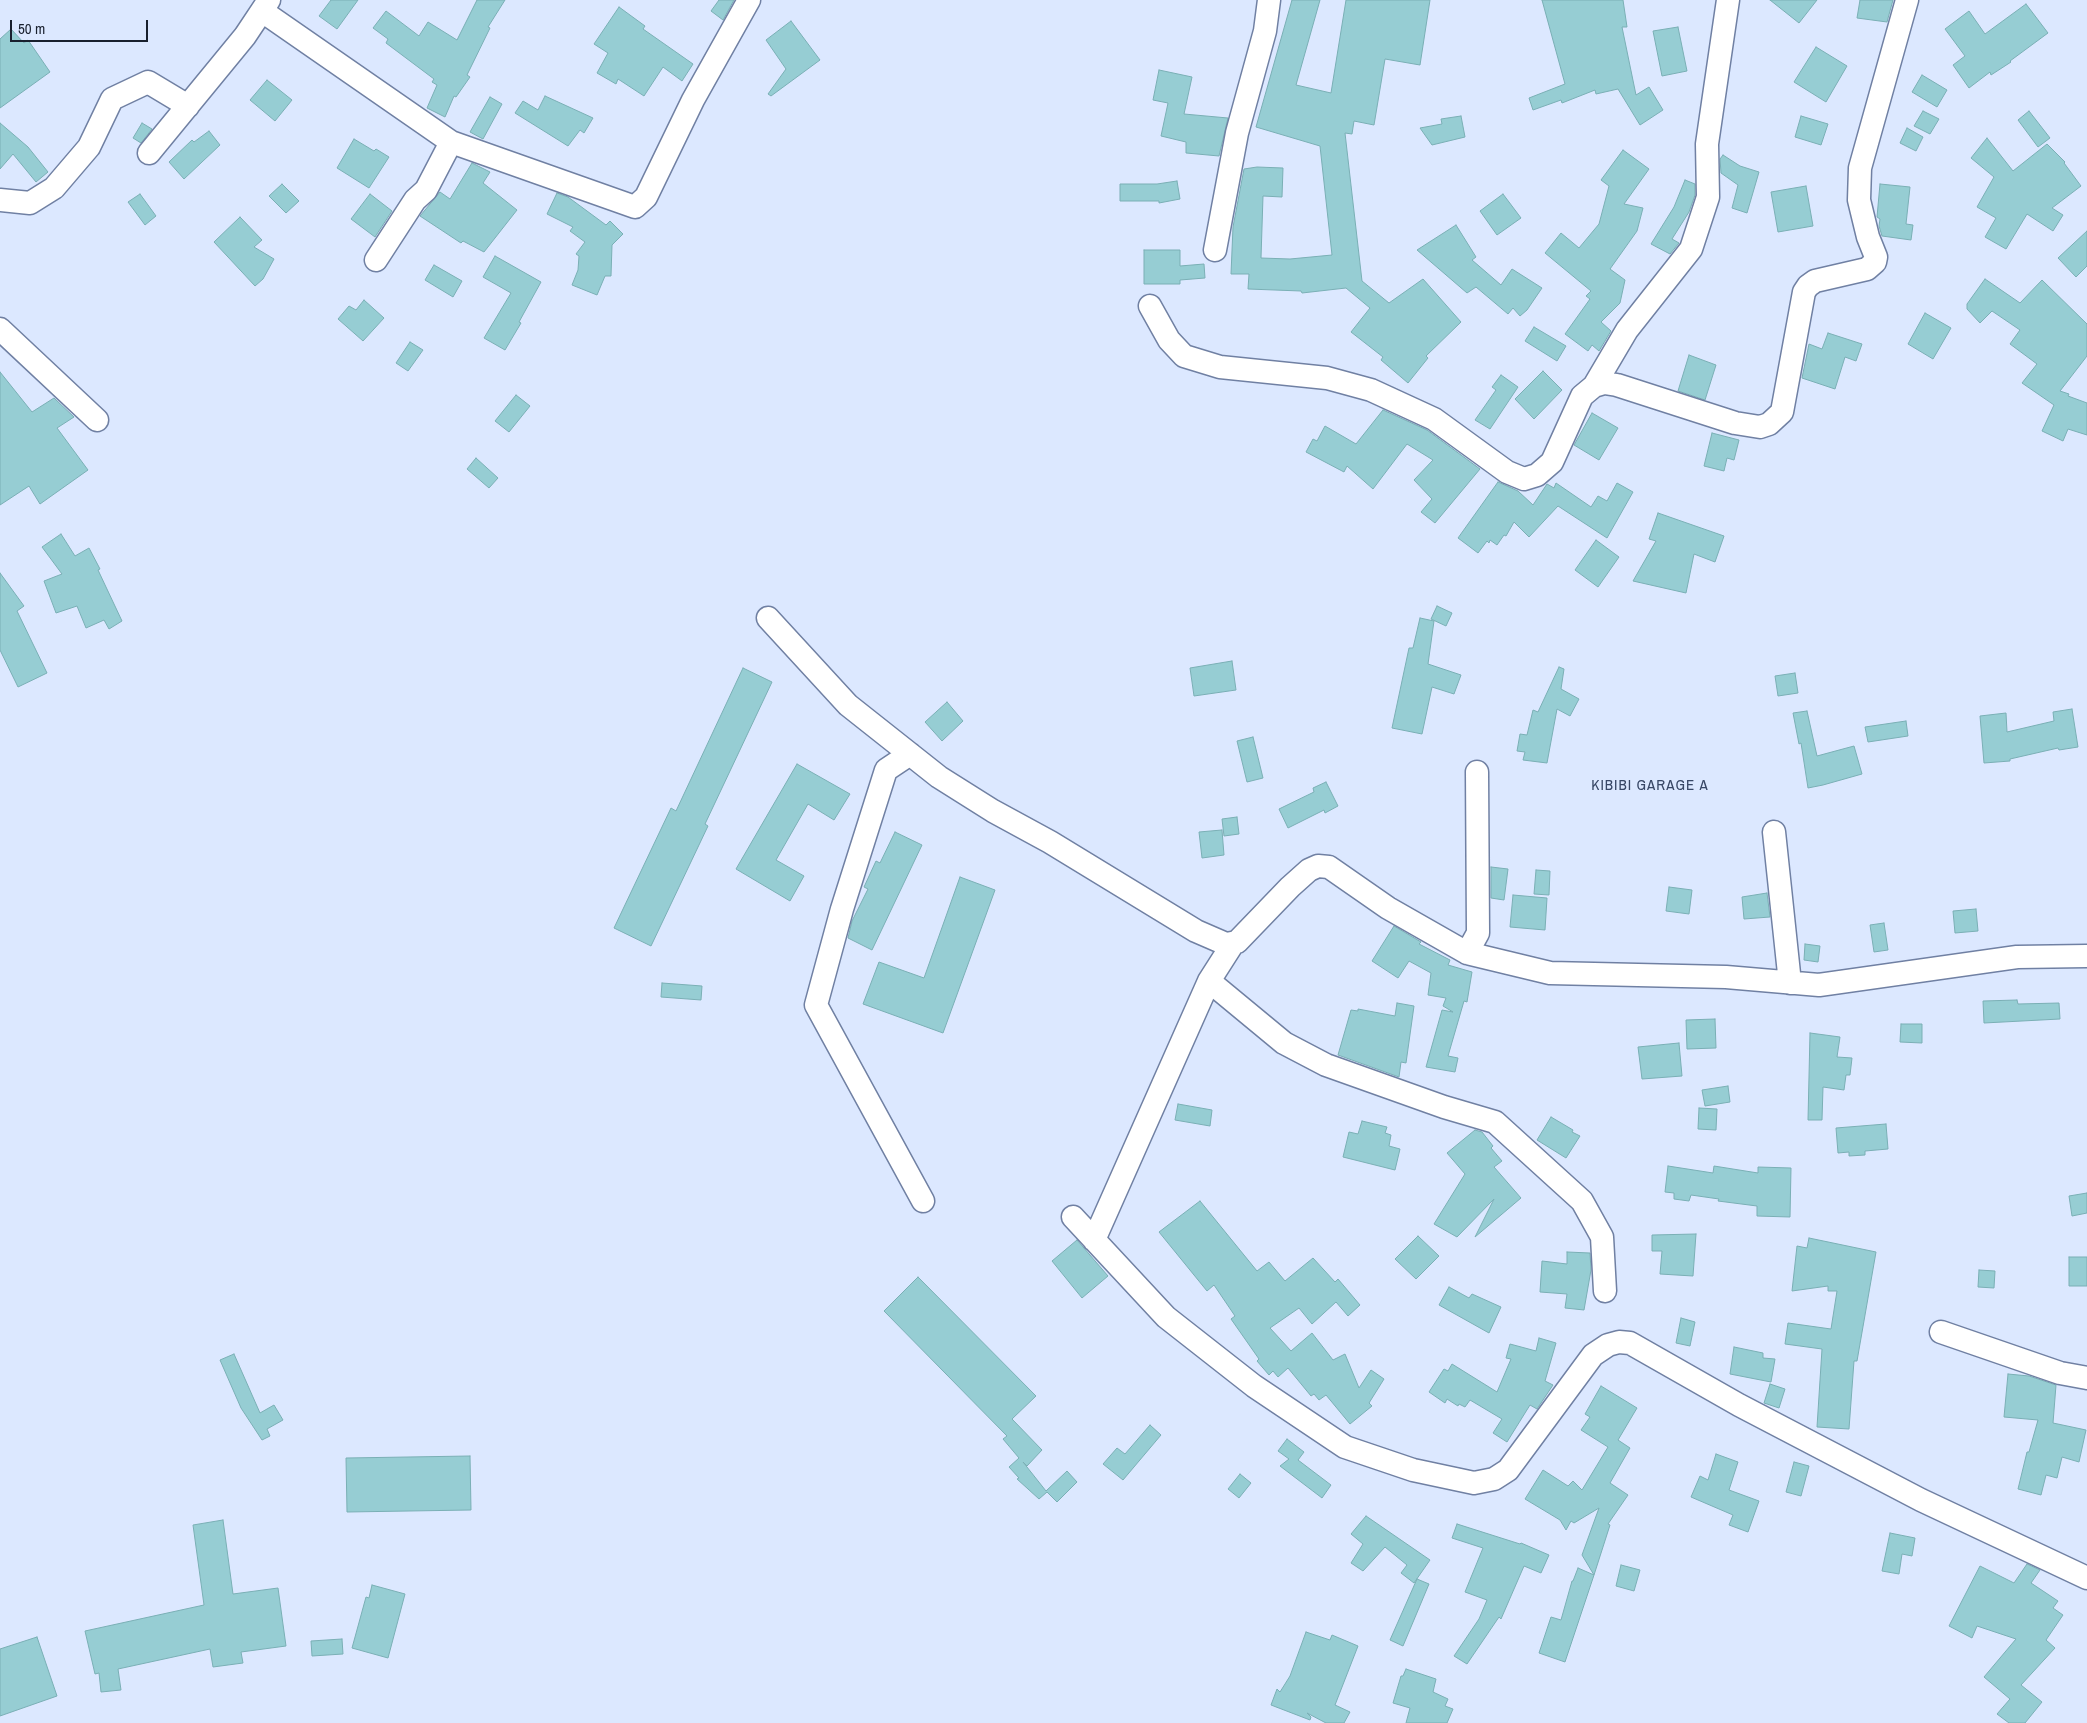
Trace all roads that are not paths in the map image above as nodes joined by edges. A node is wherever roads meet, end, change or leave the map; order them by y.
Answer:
1 (749, 0) edge
2 (1269, 0) edge
3 (1728, 0) edge
4 (1907, 0) edge
5 (265, 6) edge
6 (188, 106) junction
7 (451, 142) junction
8 (149, 153) dead end
9 (0, 200) edge
10 (1215, 250) dead end
11 (376, 260) dead end
12 (1150, 306) dead end
13 (0, 328) edge
14 (1594, 386) junction
15 (97, 420) dead end
16 (768, 618) dead end
17 (910, 754) junction
18 (1477, 772) dead end
19 (1774, 832) dead end
20 (1232, 945) junction
21 (1467, 953) junction
22 (2087, 956) edge
23 (1209, 981) junction
24 (1790, 983) junction
25 (923, 1202) dead end
26 (1072, 1216) dead end
27 (1094, 1240) junction
28 (1605, 1291) dead end
29 (1940, 1332) dead end
30 (2087, 1378) edge
31 (2087, 1578) edge

1 - 7 street
2 - 10 street
3 - 14 street
4 - 14 street
5 - 6 street
5 - 7 street
6 - 8 street
6 - 9 street
7 - 11 street
12 - 14 street
13 - 15 street
16 - 17 street
17 - 20 street
17 - 25 street
18 - 21 street
19 - 24 street
20 - 21 street
20 - 23 street
21 - 24 street
22 - 24 street
23 - 27 street
23 - 28 street
26 - 27 street
27 - 31 street
29 - 30 street

